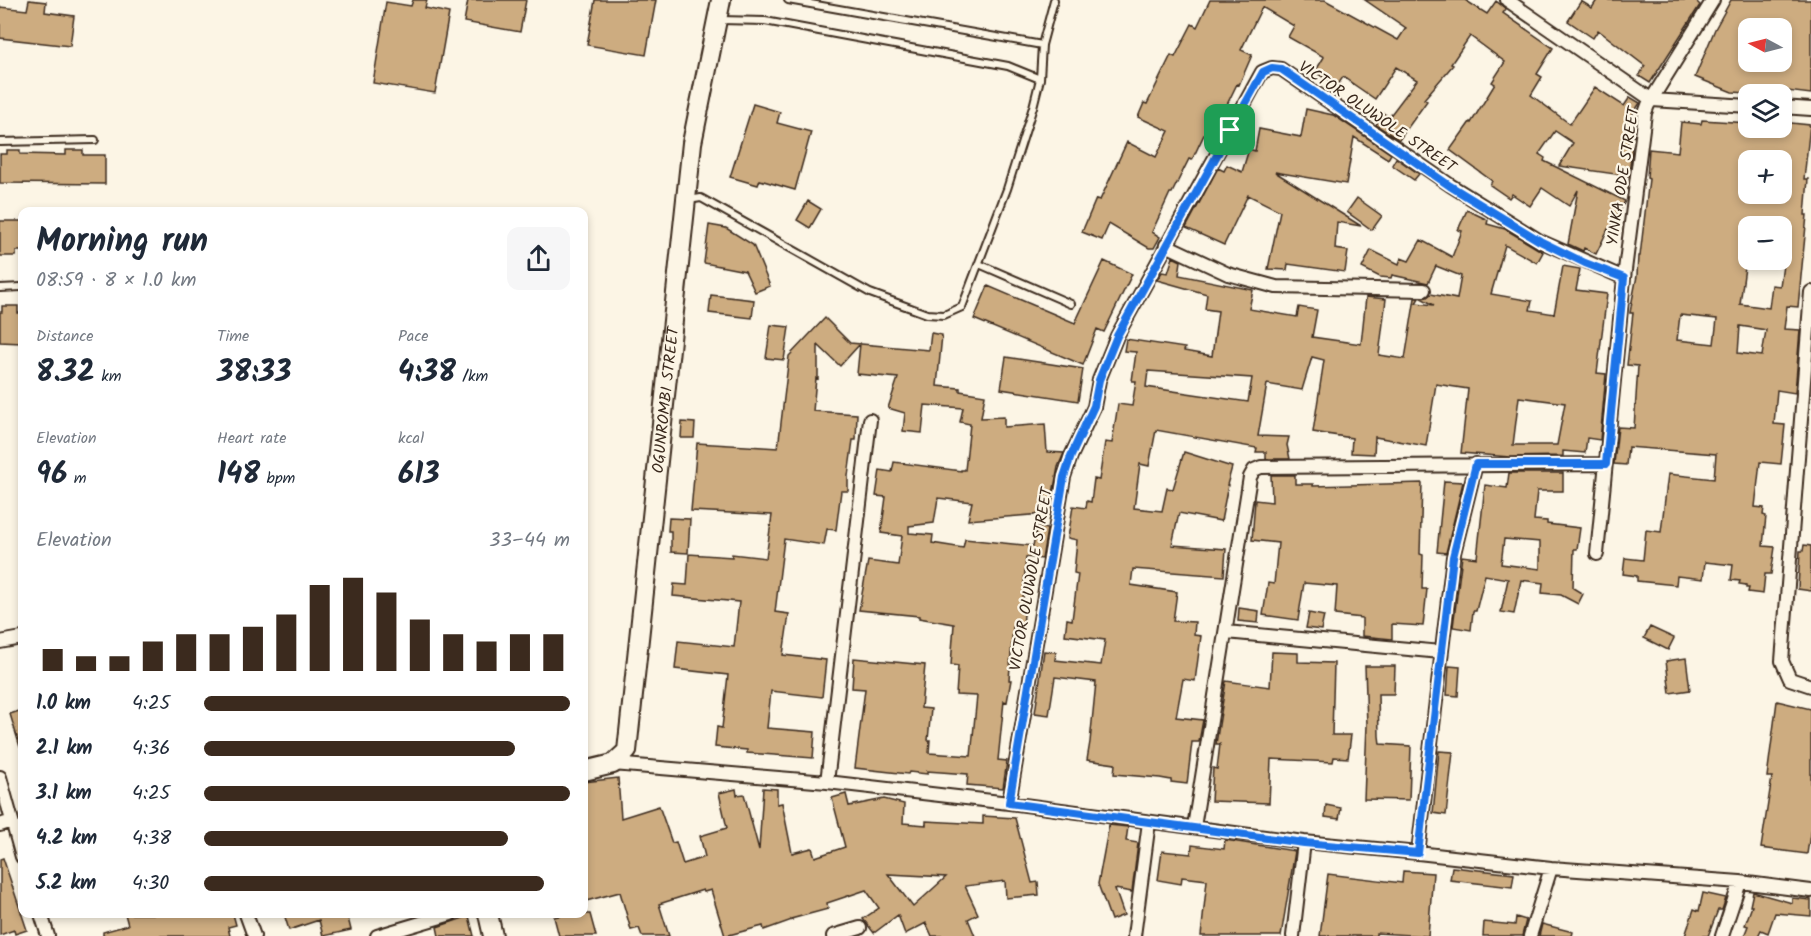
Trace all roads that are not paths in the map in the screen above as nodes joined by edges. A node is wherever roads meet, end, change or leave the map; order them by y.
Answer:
1 (721, 0) edge
2 (788, 0) edge
3 (1054, 0) edge
4 (1507, 0) edge
5 (1713, 0) edge
6 (717, 20) junction
7 (1042, 45) junction
8 (1040, 79) junction
9 (1652, 100) junction
10 (1738, 105) edge
11 (1792, 108) edge
12 (1811, 109) edge
13 (95, 140) dead end
14 (0, 142) edge
15 (687, 200) junction
16 (1166, 245) junction
17 (979, 264) junction
18 (1624, 278) junction
19 (18, 287) edge
20 (0, 288) edge
21 (1424, 290) dead end
22 (1811, 292) edge
23 (1071, 304) dead end
24 (870, 420) dead end
25 (1476, 464) junction
26 (1606, 464) junction
27 (1597, 554) dead end
28 (1226, 632) junction
29 (18, 639) edge
30 (0, 642) edge
31 (1441, 652) junction
32 (1811, 686) edge
33 (614, 764) junction
34 (588, 770) edge
35 (0, 777) edge
36 (826, 782) junction
37 (1009, 803) junction
38 (1149, 822) junction
39 (6, 823) edge
40 (1194, 827) junction
41 (1304, 843) junction
42 (18, 848) edge
43 (1418, 853) junction
44 (1551, 868) junction
45 (1740, 882) junction
46 (1811, 891) edge
47 (42, 918) edge
48 (247, 918) edge
49 (438, 918) edge
50 (489, 918) edge
51 (860, 928) dead end
52 (48, 936) edge
53 (254, 936) edge
54 (377, 936) edge
55 (493, 936) edge
56 (833, 936) edge
57 (1134, 936) edge
58 (1293, 936) edge
59 (1530, 936) edge
60 (1722, 936) edge

1 - 6 street, OGUNROMBI STREET
2 - 7 lane
3 - 7 lane
4 - 9 street
5 - 9 street, YINKA ODE STREET
6 - 8 lane
6 - 15 street, OGUNROMBI STREET
7 - 8 lane
8 - 17 lane
9 - 10 street
9 - 18 street, YINKA ODE STREET
11 - 12 street
13 - 14 lane
15 - 17 lane
15 - 33 street, OGUNROMBI STREET
16 - 18 street, VICTOR OLUWOLE STREET
16 - 21 street
16 - 37 street, VICTOR OLUWOLE STREET
17 - 23 lane
18 - 26 street, YINKA ODE STREET
19 - 20 lane
22 - 32 street
24 - 36 street
25 - 26 street
25 - 28 street
25 - 31 street
26 - 27 street, YINKA ODE STREET
28 - 31 street
28 - 40 street
29 - 30 street
31 - 43 street
33 - 34 street
33 - 36 street
35 - 39 street
36 - 37 street
37 - 38 street
38 - 40 street
38 - 57 street
39 - 42 street
40 - 41 street
41 - 43 street
41 - 58 street
43 - 44 street
44 - 45 street
44 - 59 street
45 - 46 street
45 - 60 street
47 - 52 street
48 - 53 street
49 - 54 street
50 - 55 street
51 - 56 street

